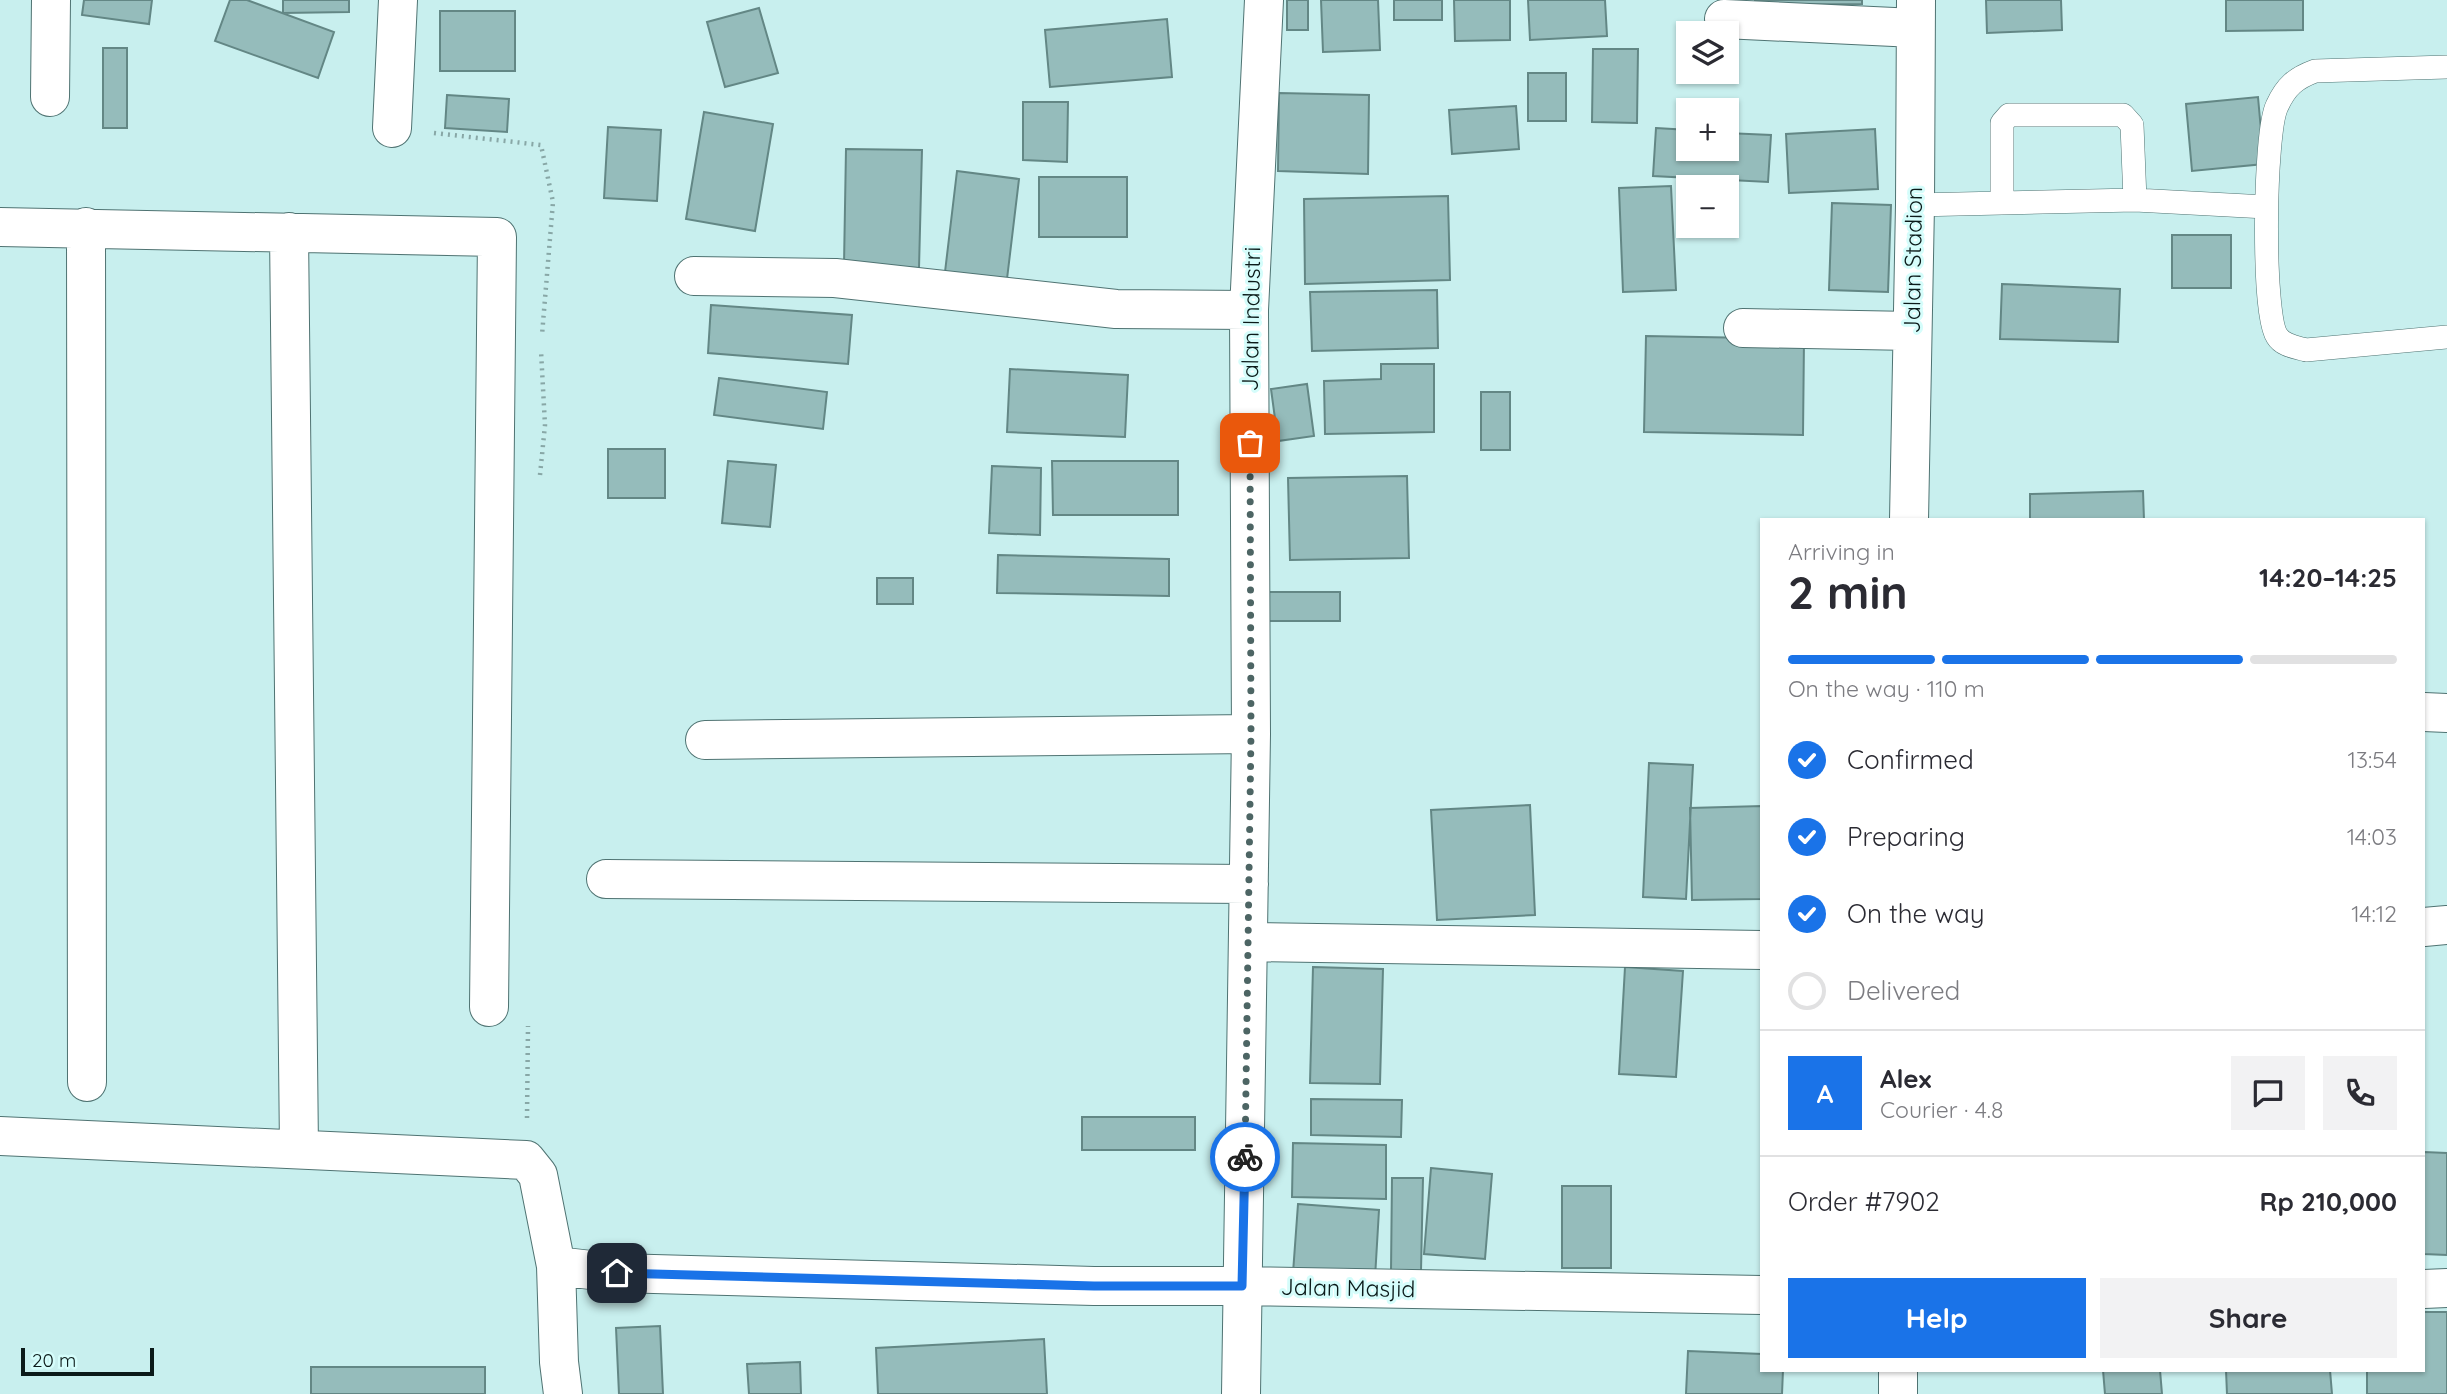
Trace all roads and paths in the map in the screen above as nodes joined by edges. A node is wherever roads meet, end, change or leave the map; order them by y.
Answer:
1 (51, 0) edge
2 (398, 0) edge
3 (1264, 0) edge
4 (1916, 14) edge
5 (1724, 19) dead end
6 (2447, 67) edge
7 (50, 97) dead end
8 (392, 128) dead end
9 (2135, 200) junction
10 (2002, 203) junction
11 (1915, 205) junction
12 (2266, 207) junction
13 (0, 227) edge
14 (86, 227) junction
15 (289, 232) junction
16 (694, 276) dead end
17 (1249, 310) junction
18 (1744, 328) dead end
19 (1912, 331) junction
20 (2447, 338) edge
21 (1909, 518) edge
22 (2425, 712) edge
23 (2447, 713) edge
24 (1251, 734) junction
25 (705, 740) dead end
26 (606, 879) dead end
27 (1249, 884) junction
28 (2447, 925) edge
29 (2425, 927) edge
30 (1248, 942) junction
31 (1760, 950) edge
32 (489, 1007) dead end
33 (87, 1082) dead end
34 (0, 1136) edge
35 (299, 1149) junction
36 (586, 1270) junction
37 (1242, 1286) junction
38 (2447, 1288) edge
39 (2425, 1289) edge
40 (1760, 1295) edge
41 (1898, 1372) edge
42 (564, 1394) edge
43 (1241, 1394) edge
44 (1898, 1394) edge

1 - 7 street
2 - 8 street
3 - 17 street, Jalan Industri
4 - 5 street
4 - 11 street, Jalan Stadion
6 - 12 lane
9 - 10 lane
9 - 10 lane
9 - 12 lane
10 - 11 lane
11 - 19 street, Jalan Stadion
12 - 20 lane
13 - 14 street
14 - 15 street
14 - 33 street
15 - 32 street
15 - 35 street
16 - 17 street
17 - 24 street, Jalan Industri
18 - 19 street
19 - 21 street, Jalan Stadion
22 - 23 street
24 - 25 street
24 - 27 street, Jalan Industri
26 - 27 street
27 - 30 street, Jalan Industri
28 - 29 street
30 - 31 street
30 - 37 street, Jalan Industri
34 - 35 street
35 - 36 street
36 - 37 street, Jalan Masjid
36 - 42 street
37 - 40 street, Jalan Masjid
37 - 43 street, Jalan Industri
38 - 39 street
41 - 44 street

